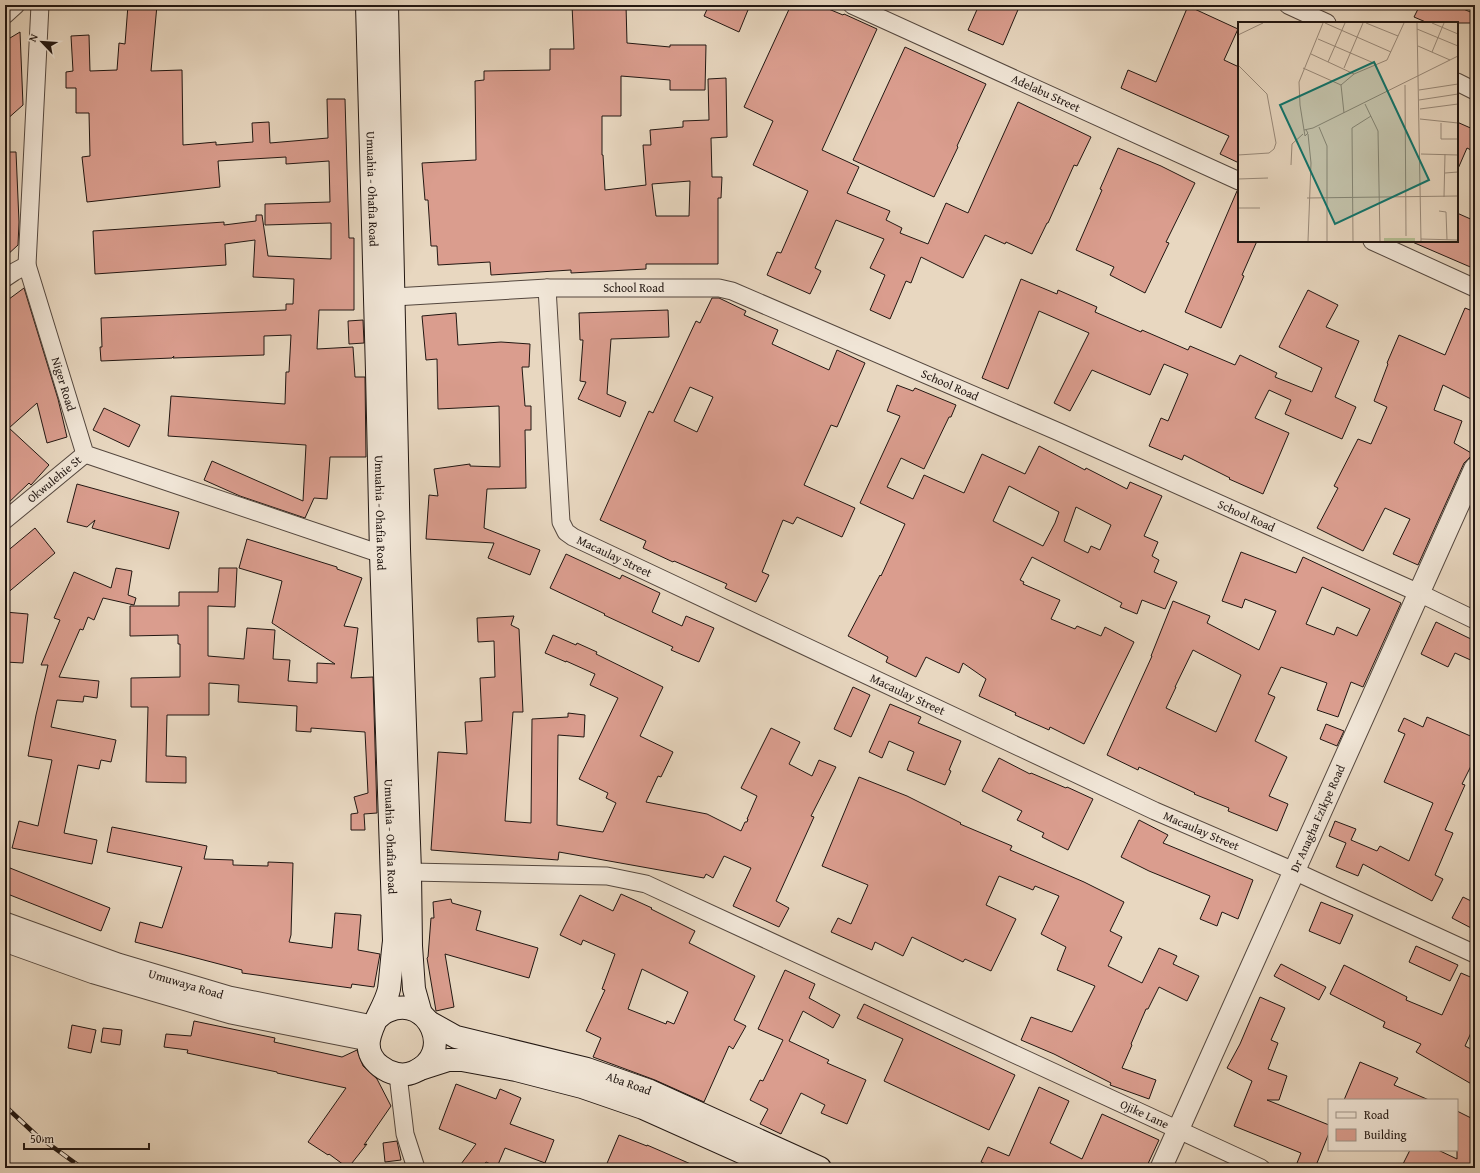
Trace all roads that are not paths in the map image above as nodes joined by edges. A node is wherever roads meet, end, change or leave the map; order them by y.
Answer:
1 (16, 5) edge
2 (40, 5) edge
3 (367, 5) edge
4 (387, 5) edge
5 (852, 5) edge
6 (1288, 5) edge
7 (5, 15) edge
8 (1325, 22) edge
9 (1458, 82) edge
10 (1475, 91) edge
11 (1238, 180) edge
12 (1374, 242) edge
13 (27, 265) junction
14 (5, 278) edge
15 (548, 288) junction
16 (1475, 288) edge
17 (394, 297) junction
18 (85, 454) junction
19 (1475, 468) edge
20 (5, 520) edge
21 (381, 554) junction
22 (1419, 593) junction
23 (1475, 620) edge
24 (1294, 871) junction
25 (410, 872) junction
26 (5, 923) edge
27 (5, 941) edge
28 (1475, 954) edge
29 (425, 1018) junction
30 (373, 1028) junction
31 (420, 1069) junction
32 (398, 1075) junction
33 (1178, 1130) junction
34 (416, 1168) edge
35 (777, 1168) edge
36 (820, 1168) edge
37 (1161, 1168) edge
38 (1261, 1168) edge

1 - 7 street
2 - 13 street, Niger Road
3 - 21 main road, Umuahia - Ohafia Road
4 - 17 main road, Umuahia - Ohafia Road
5 - 11 street, Adelabu Street
6 - 8 street
9 - 10 street
12 - 16 street
13 - 14 street
13 - 18 street, Niger Road
15 - 17 street, School Road
15 - 22 street, School Road
15 - 24 street, Macaulay Street
17 - 25 main road, Umuahia - Ohafia Road
18 - 20 street, Okwulehie St
18 - 21 street
19 - 22 street, Dr Anagha Ezikpe Road
21 - 30 main road, Umuahia - Ohafia Road
22 - 23 street, School Road
22 - 24 street, Dr Anagha Ezikpe Road
24 - 28 street, Macaulay Street
24 - 33 street, Dr Anagha Ezikpe Road
25 - 29 main road, Umuahia - Ohafia Road
25 - 33 street, Ojike Lane
26 - 30 street, Umuwaya Road
27 - 30 street, Umuwaya Road
29 - 30 main road
29 - 31 main road
29 - 36 main road, Aba Road
30 - 32 main road
31 - 32 main road
31 - 35 main road, Aba Road
32 - 34 street
33 - 37 street, Dr Anagha Ezikpe Road
33 - 38 street, Ojike Lane

